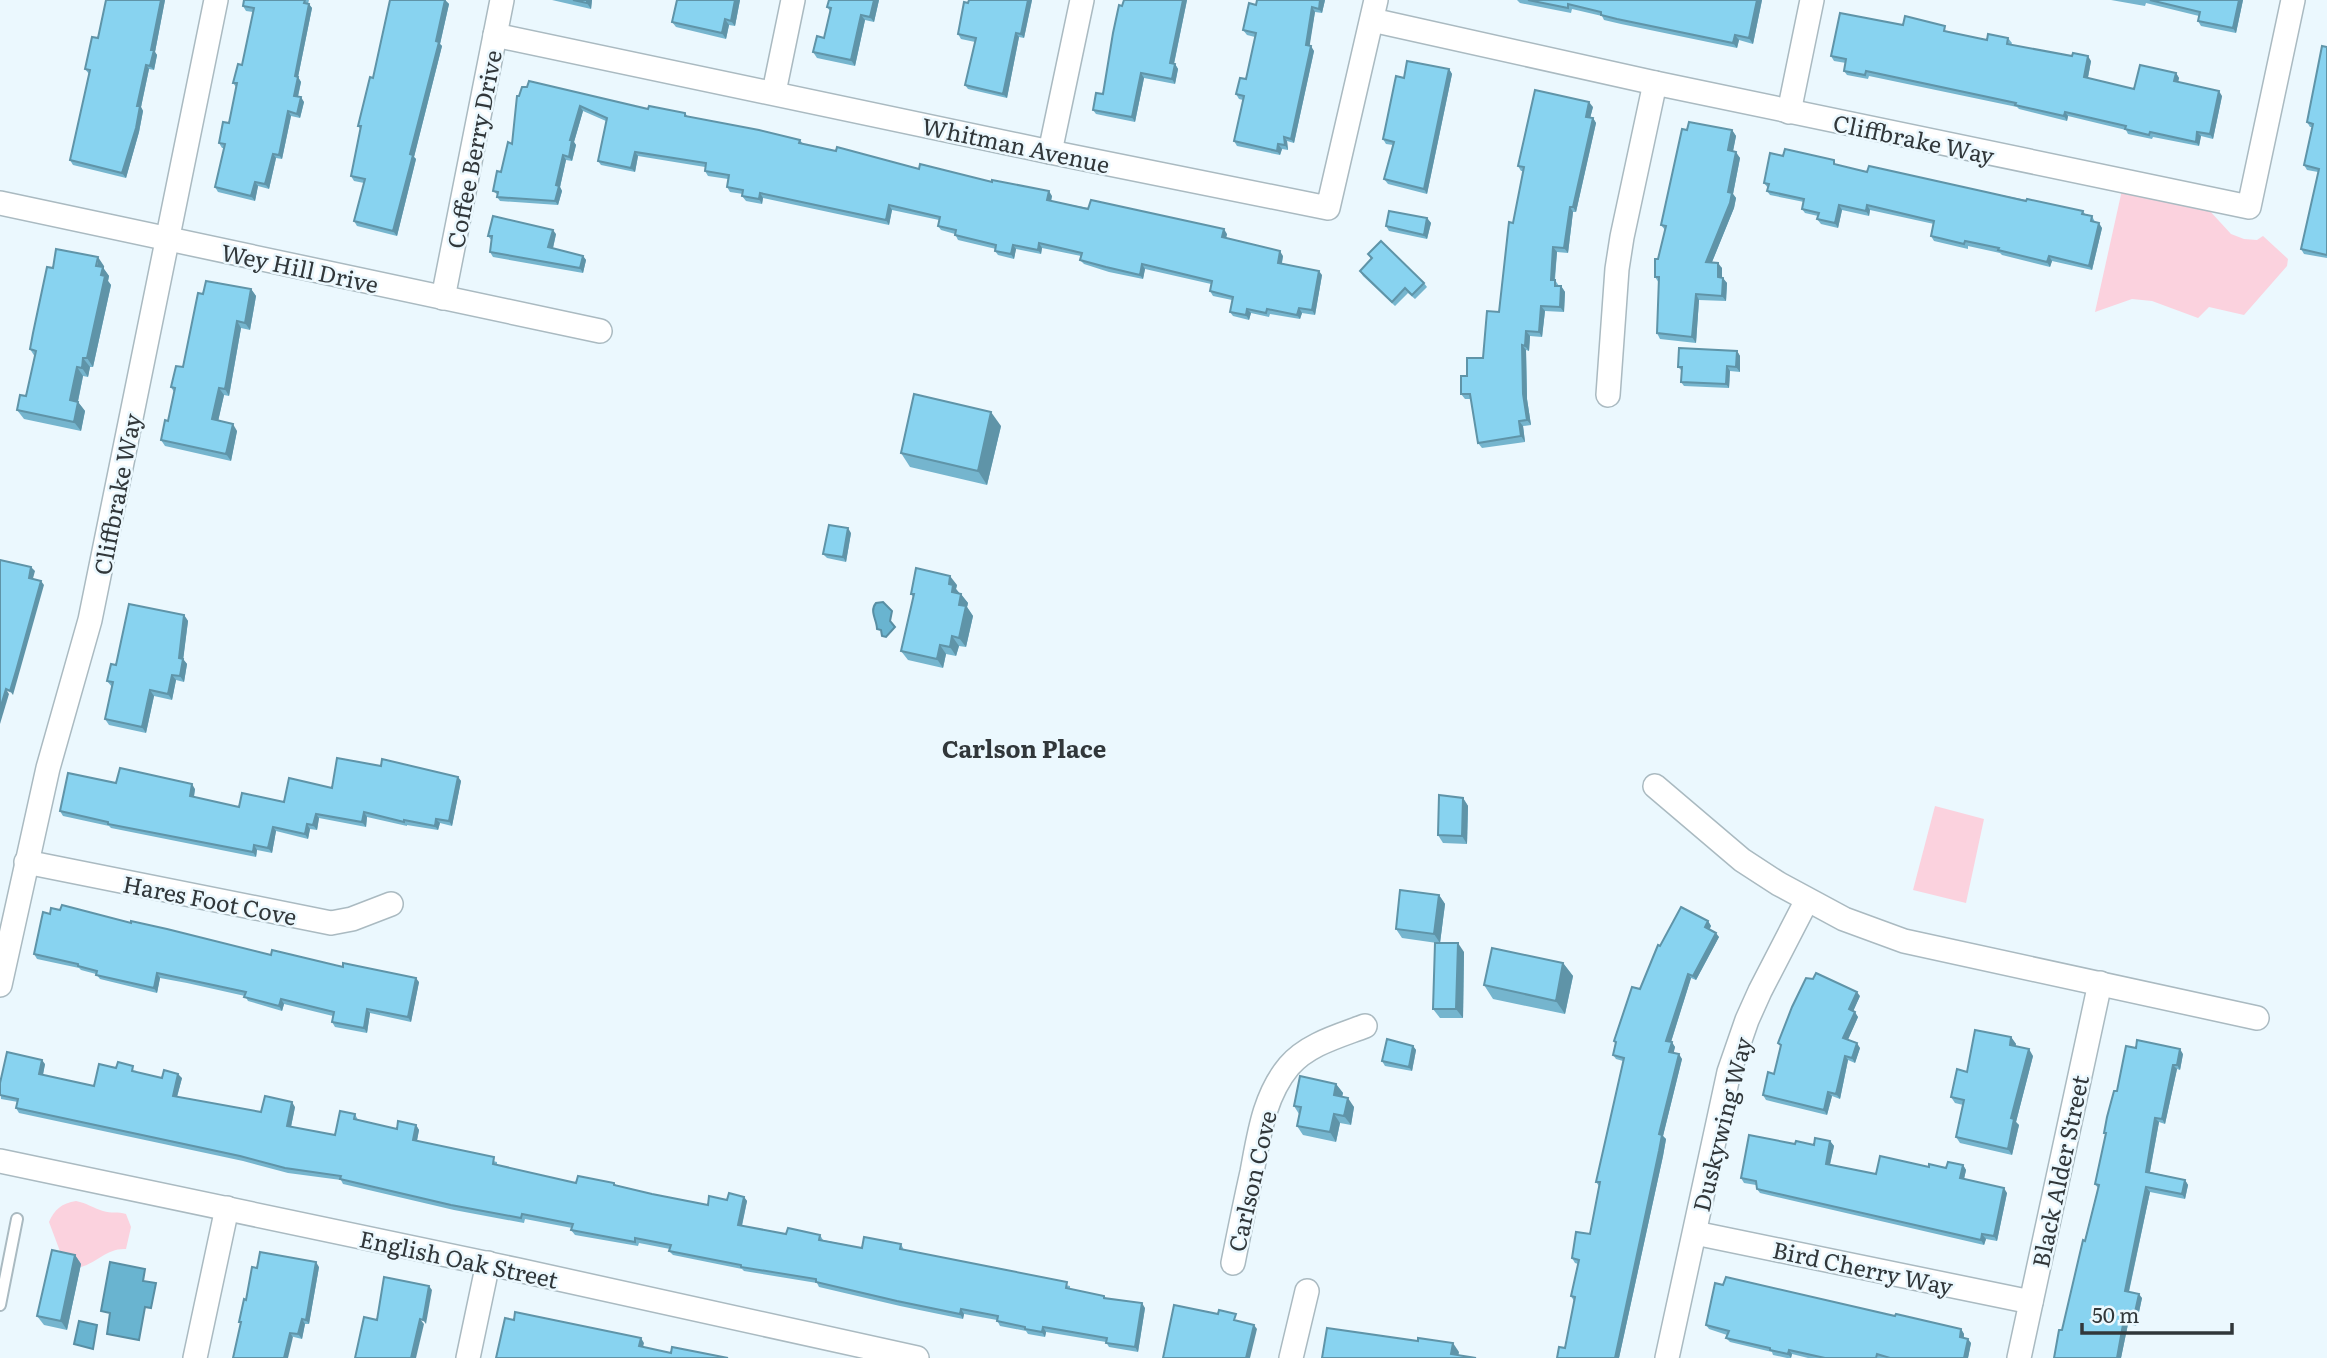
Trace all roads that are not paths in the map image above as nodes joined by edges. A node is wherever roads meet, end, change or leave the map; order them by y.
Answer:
1 (216, 0) edge
2 (502, 0) edge
3 (793, 0) edge
4 (1083, 0) edge
5 (1812, 0) edge
6 (2293, 0) edge
7 (1374, 10) edge
8 (495, 35) junction
9 (1655, 83) junction
10 (774, 92) junction
11 (1789, 112) junction
12 (1050, 152) junction
13 (0, 203) edge
14 (167, 239) junction
15 (443, 298) junction
16 (600, 331) dead end
17 (1608, 394) dead end
18 (1655, 786) dead end
19 (26, 862) junction
20 (1807, 900) junction
21 (391, 904) dead end
22 (2100, 983) junction
23 (0, 985) edge
24 (2258, 1018) dead end
25 (1365, 1026) dead end
26 (0, 1161) edge
27 (227, 1208) junction
28 (18, 1219) dead end
29 (1695, 1233) junction
30 (1233, 1263) dead end
31 (488, 1264) junction
32 (1307, 1291) dead end
33 (2031, 1302) junction
34 (0, 1305) edge
35 (195, 1358) edge
36 (468, 1358) edge
37 (918, 1358) edge
38 (1292, 1358) edge
39 (1667, 1358) edge
40 (2019, 1358) edge

1 - 14 street, Cliffbrake Way
2 - 8 street, Coffee Berry Drive
3 - 10 street
4 - 12 street
5 - 11 street
6 - 11 street, Cliffbrake Way
7 - 9 street, Cliffbrake Way
7 - 12 street, Whitman Avenue
8 - 10 street, Whitman Avenue
8 - 15 street, Coffee Berry Drive
9 - 11 street, Cliffbrake Way
9 - 17 street
10 - 12 street, Whitman Avenue
13 - 14 street, Wey Hill Drive
14 - 15 street, Wey Hill Drive
14 - 19 street, Cliffbrake Way
15 - 16 street, Wey Hill Drive
18 - 20 street
19 - 21 street, Hares Foot Cove
19 - 23 street, Cliffbrake Way
20 - 22 street
20 - 29 street, Duskywing Way
22 - 24 street
22 - 33 street, Black Alder Street
25 - 30 street, Carlson Cove
26 - 27 street, English Oak Street
27 - 31 street, English Oak Street
27 - 35 street
28 - 34 lane
29 - 33 street, Bird Cherry Way
29 - 39 street, Duskywing Way
31 - 36 street
31 - 37 street, English Oak Street
32 - 38 street
33 - 40 street, Black Alder Street

